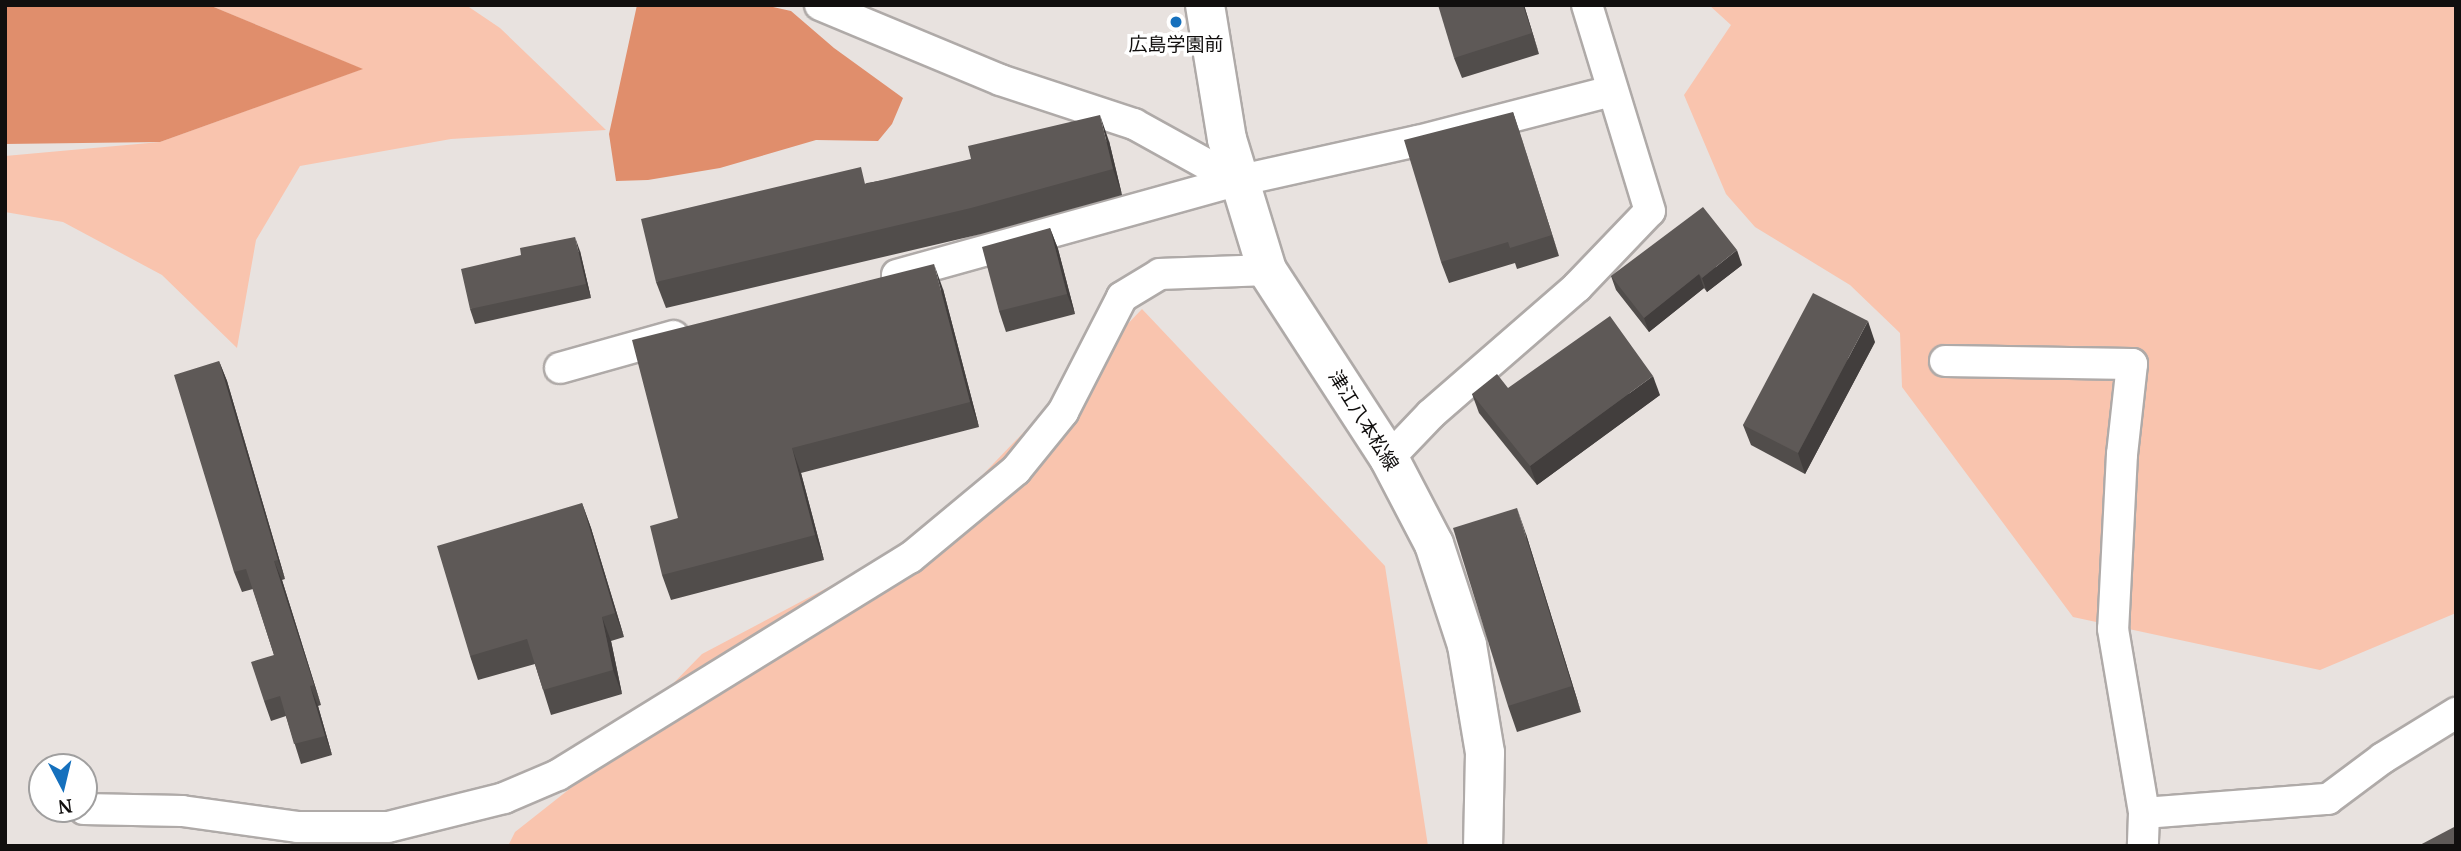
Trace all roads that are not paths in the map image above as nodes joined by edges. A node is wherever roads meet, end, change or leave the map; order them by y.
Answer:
1 (820, 5) edge
2 (1205, 5) edge
3 (1587, 5) edge
4 (1612, 91) junction
5 (1237, 181) junction
6 (1267, 270) junction
7 (867, 283) edge
8 (707, 327) edge
9 (1945, 361) dead end
10 (560, 368) dead end
11 (1390, 458) junction
12 (2456, 713) edge
13 (98, 808) edge
14 (2144, 813) junction
15 (1483, 846) edge
16 (2143, 846) edge

1 - 5 street
2 - 5 main road, 津江八本松線
3 - 4 street
4 - 5 street
4 - 11 street
5 - 6 main road, 津江八本松線
5 - 7 street
6 - 11 main road, 津江八本松線
6 - 13 street
8 - 10 street
9 - 14 street
11 - 15 main road, 津江八本松線
12 - 14 street
14 - 16 street

